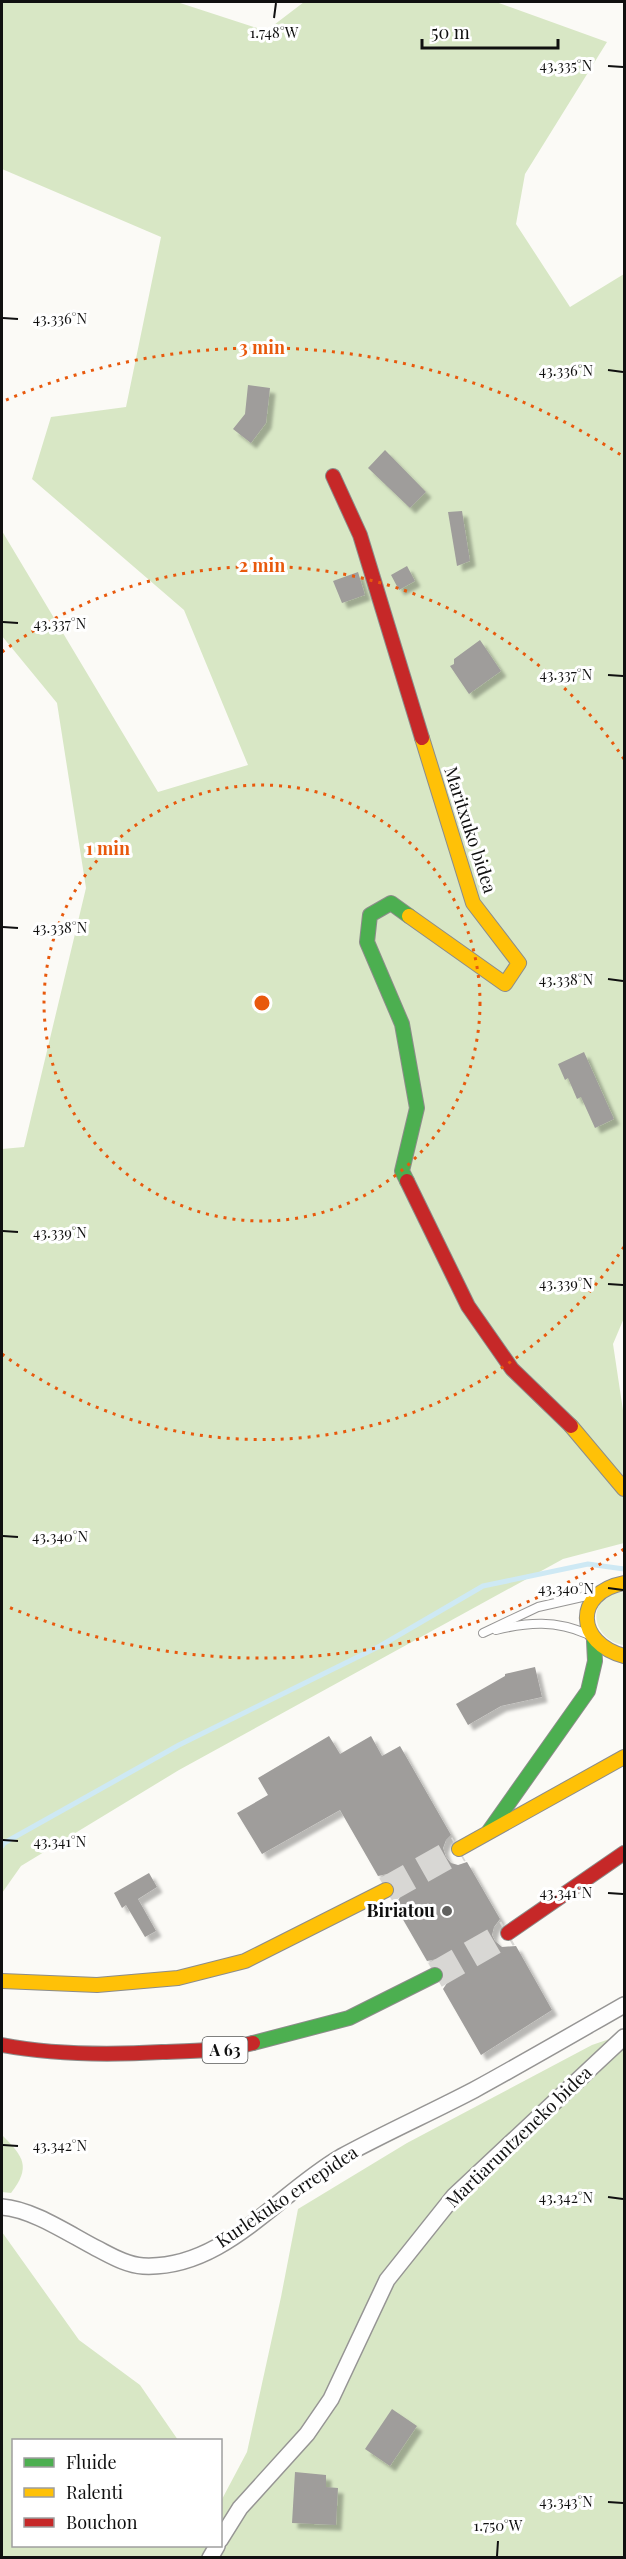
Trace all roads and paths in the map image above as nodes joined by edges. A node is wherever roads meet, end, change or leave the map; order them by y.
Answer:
1 (333, 476) dead end
2 (624, 1489) edge
3 (623, 1582) edge
4 (596, 1594) junction
5 (592, 1638) junction
6 (624, 1656) edge
7 (624, 1757) edge
8 (489, 1831) junction
9 (459, 1849) tunnel mouth
10 (624, 1853) edge
11 (596, 1873) junction
12 (615, 1873) dead end
13 (386, 1890) tunnel mouth
14 (508, 1933) tunnel mouth
15 (435, 1975) tunnel mouth
16 (2, 1981) edge
17 (624, 2005) edge
18 (624, 2037) edge
19 (2, 2045) edge
20 (2, 2207) edge
21 (222, 2537) edge

1 - 2 main road, Maritxuko bidea
3 - 4 main road
4 - 5 main road
4 - 5 lane
5 - 6 main road
5 - 8 main road
7 - 8 main road
8 - 9 main road
10 - 11 main road
11 - 12 main road
11 - 14 main road
13 - 16 main road
15 - 19 main road, A 63
17 - 20 street, Kurlekuko errepidea
18 - 21 street, Martiaruntzeneko bidea

